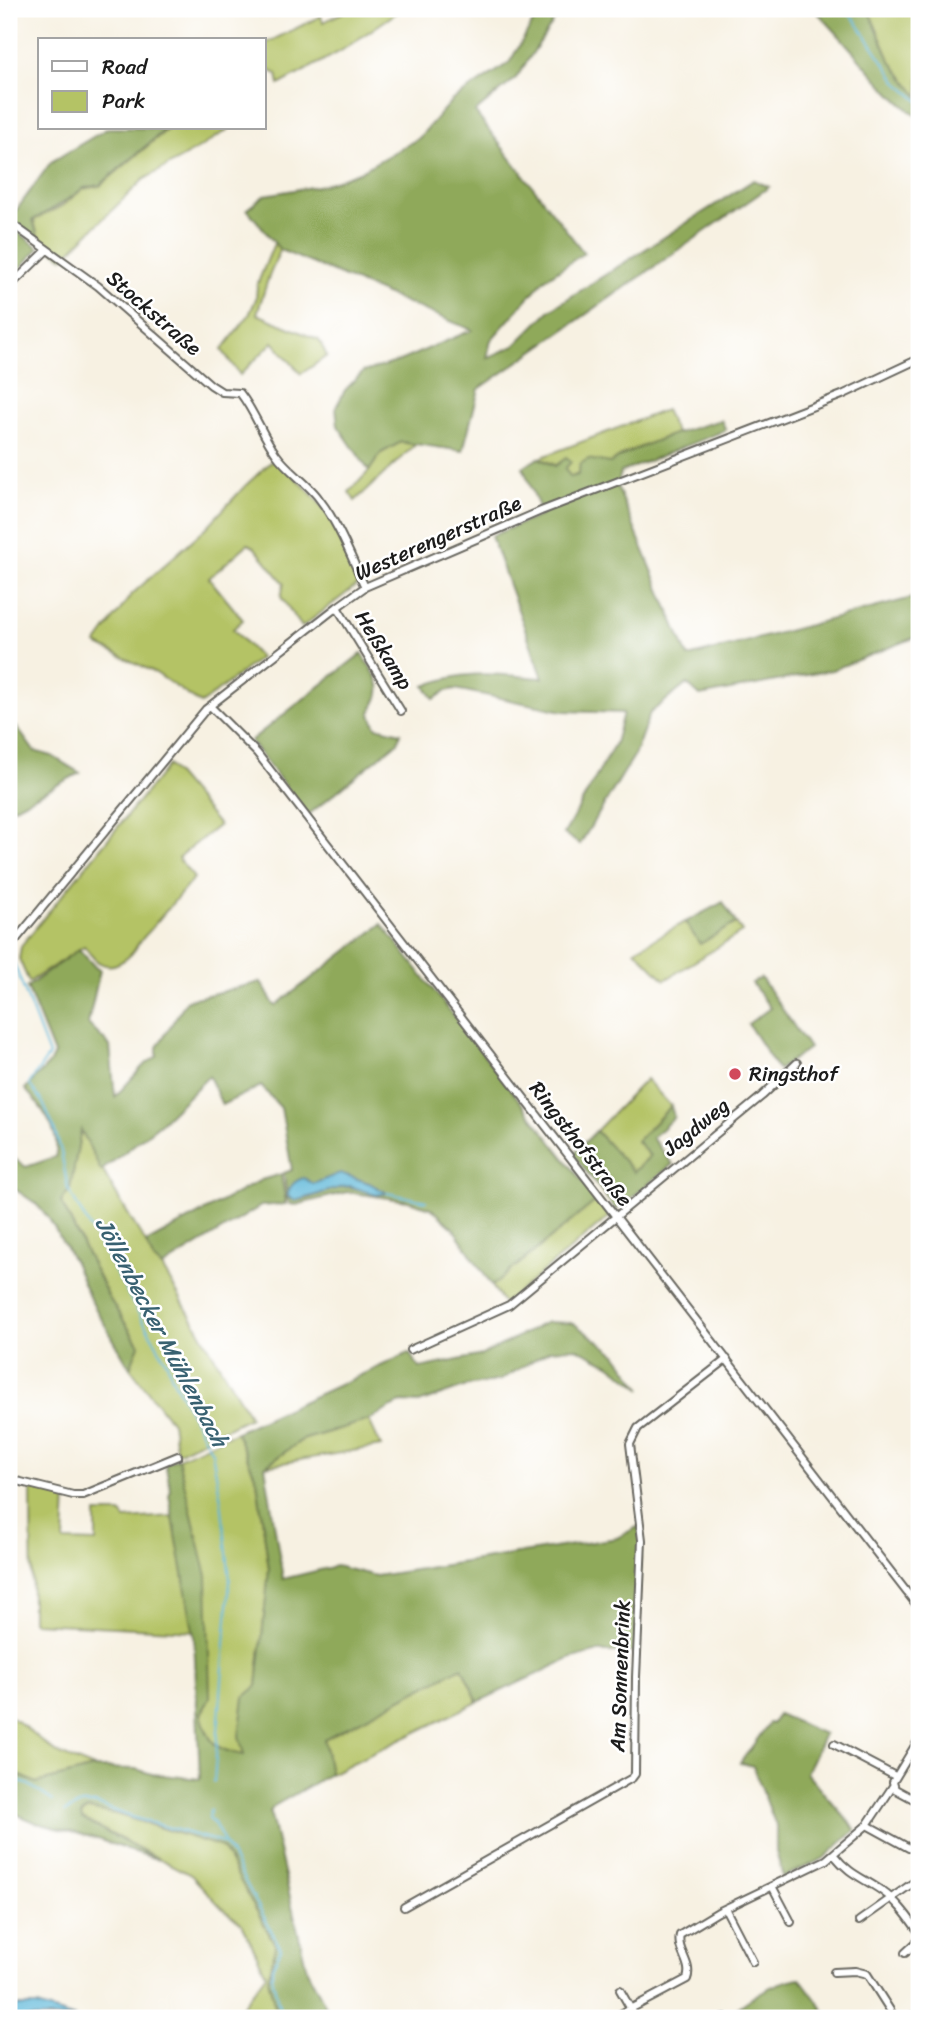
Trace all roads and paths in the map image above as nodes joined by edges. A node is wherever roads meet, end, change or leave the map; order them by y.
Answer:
1 (9, 222) edge
2 (47, 250) junction
3 (9, 287) edge
4 (919, 359) edge
5 (365, 587) junction
6 (337, 607) junction
7 (210, 706) junction
8 (401, 711) dead end
9 (9, 948) edge
10 (797, 1063) dead end
11 (616, 1217) junction
12 (410, 1350) dead end
13 (727, 1359) junction
14 (178, 1456) dead end
15 (9, 1479) edge
16 (919, 1608) edge
17 (919, 1740) edge
18 (834, 1744) dead end
19 (895, 1776) junction
20 (893, 1786) junction
21 (919, 1802) edge
22 (867, 1825) junction
23 (909, 1848) dead end
24 (834, 1855) junction
25 (917, 1880) dead end
26 (772, 1886) junction
27 (891, 1898) junction
28 (404, 1907) dead end
29 (726, 1910) junction
30 (859, 1921) dead end
31 (791, 1922) dead end
32 (919, 1932) edge
33 (919, 1940) edge
34 (905, 1953) dead end
35 (753, 1962) dead end
36 (834, 1972) dead end
37 (620, 1990) dead end
38 (631, 2009) junction
39 (919, 2015) edge
40 (613, 2018) edge
41 (636, 2018) edge
42 (897, 2018) edge

1 - 2 street, Stockstraße
2 - 3 street
2 - 5 street, Stockstraße
4 - 5 street, Westerengerstraße
5 - 6 street, Westerengerstraße
6 - 7 street, Westerengerstraße
6 - 8 street, Heßkamp
7 - 9 street, Westerengerstraße
7 - 11 street, Ringsthofstraße
10 - 11 street, Jagdweg
11 - 12 street, Jagdweg
11 - 13 street, Ringsthofstraße
13 - 16 street, Ringsthofstraße
13 - 28 street, Am Sonnenbrink
14 - 15 street
17 - 19 street
18 - 19 street
19 - 20 street
20 - 21 street
20 - 22 street
22 - 23 street
22 - 24 street
24 - 26 street
24 - 27 street
25 - 27 street
26 - 29 street
26 - 31 street
27 - 30 street
27 - 32 street
29 - 35 street
29 - 38 street
33 - 34 street
36 - 42 street
37 - 38 street
38 - 40 street
38 - 41 street
39 - 42 main road

